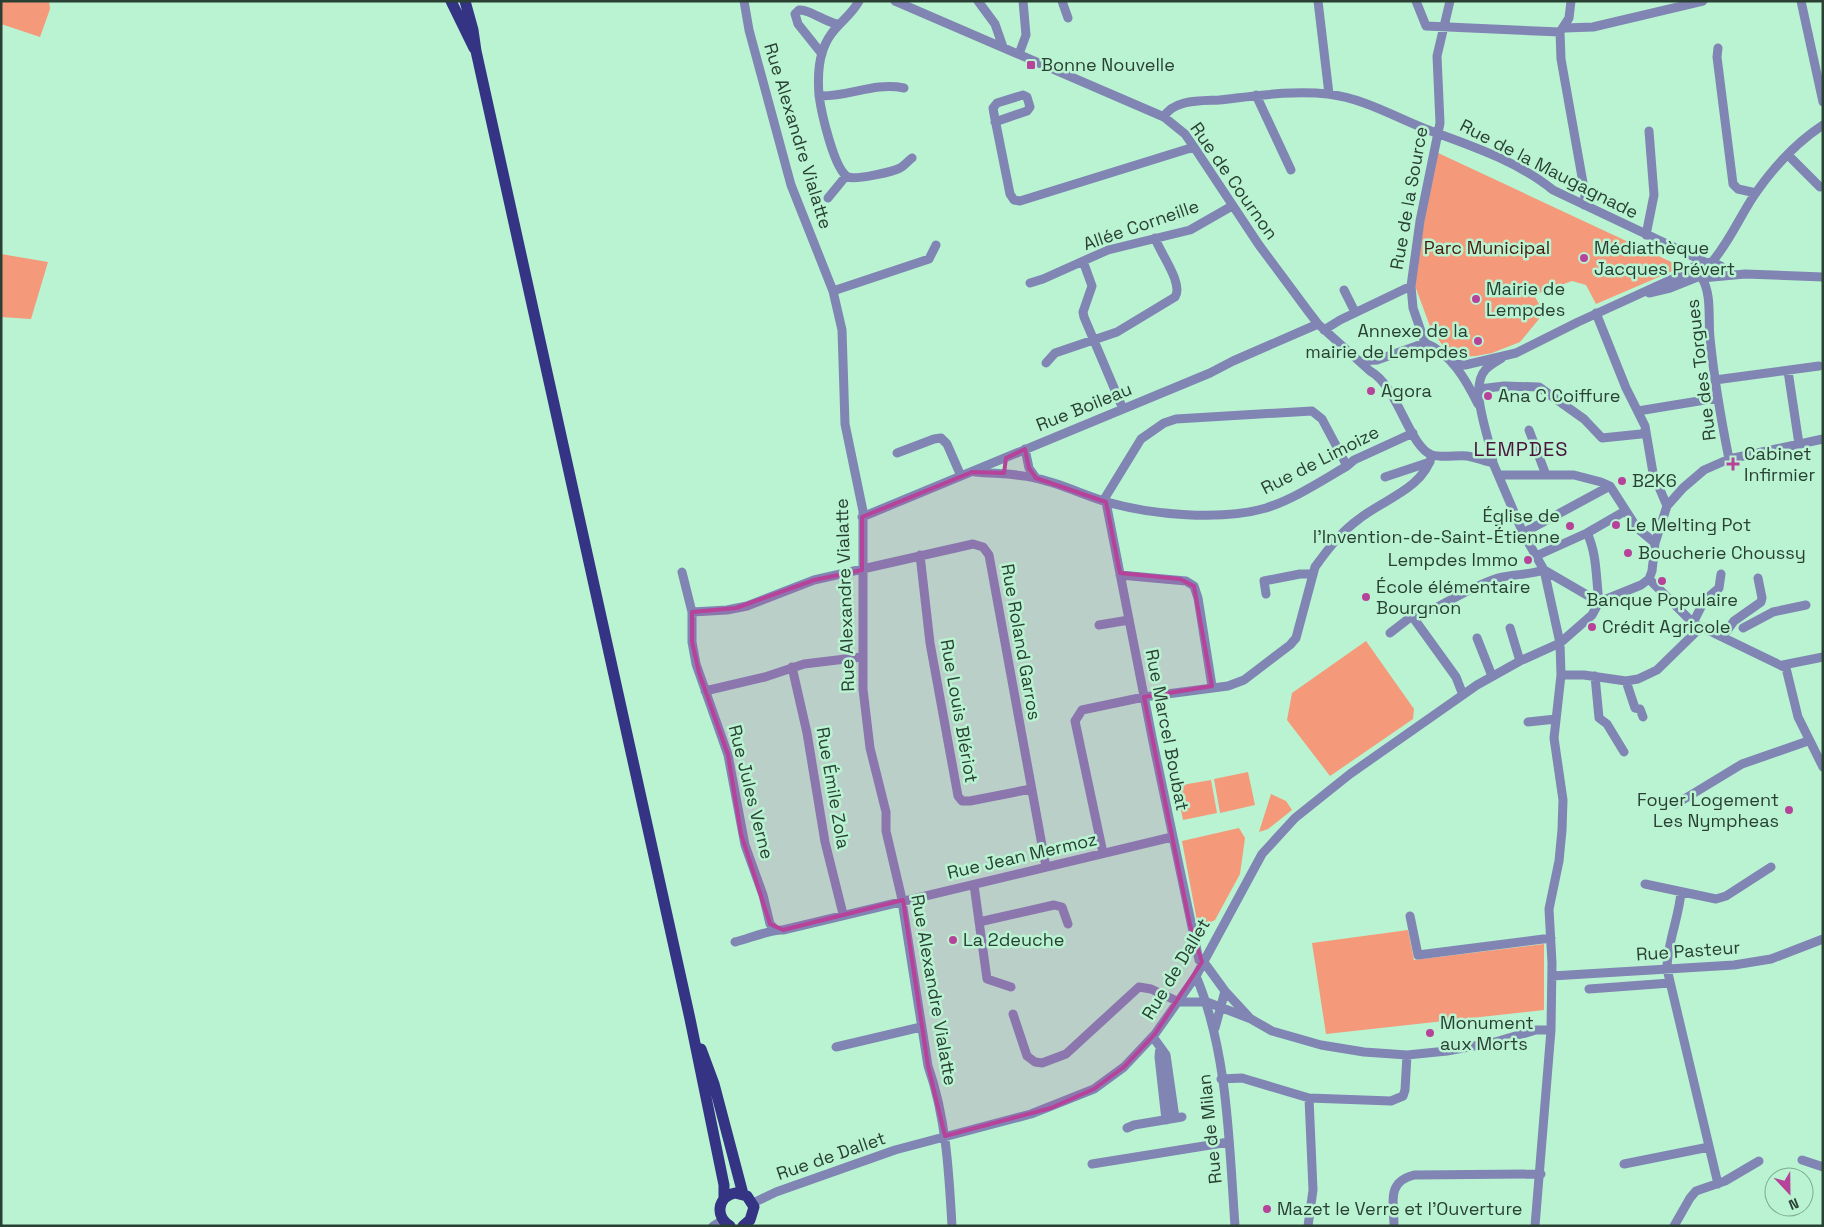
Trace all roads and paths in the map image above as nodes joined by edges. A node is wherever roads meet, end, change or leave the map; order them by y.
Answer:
1 (451, 1) edge
2 (465, 1) edge
3 (744, 1) edge
4 (859, 1) edge
5 (895, 1) edge
6 (978, 1) edge
7 (1023, 1) edge
8 (1062, 1) edge
9 (1318, 1) edge
10 (1416, 1) edge
11 (1450, 1) edge
12 (1571, 1) edge
13 (1703, 1) edge
14 (1801, 1) edge
15 (1068, 18) dead end
16 (837, 24) junction
17 (1443, 26) junction
18 (1563, 30) junction
19 (1003, 47) junction
20 (1718, 48) dead end
21 (476, 51) junction
22 (822, 54) junction
23 (1019, 54) junction
24 (904, 88) dead end
25 (1330, 94) junction
26 (819, 96) junction
27 (1256, 96) junction
28 (1823, 102) edge
29 (1164, 116) junction
30 (995, 122) dead end
31 (1823, 125) edge
32 (1649, 131) dead end
33 (1438, 133) junction
34 (1194, 147) junction
35 (1788, 155) junction
36 (912, 158) dead end
37 (1291, 170) dead end
38 (846, 176) junction
39 (1820, 187) dead end
40 (1756, 193) junction
41 (828, 198) dead end
42 (1232, 206) junction
43 (1584, 206) junction
44 (1646, 235) junction
45 (1154, 238) junction
46 (936, 245) dead end
47 (1083, 261) junction
48 (1709, 266) junction
49 (1701, 277) junction
50 (1823, 277) edge
51 (1030, 282) dead end
52 (1410, 286) junction
53 (1344, 290) dead end
54 (833, 291) junction
55 (1637, 296) junction
56 (1355, 312) junction
57 (1596, 313) junction
58 (1321, 327) junction
59 (1094, 340) junction
60 (1425, 343) junction
61 (1502, 358) junction
62 (1378, 360) junction
63 (1359, 361) junction
64 (1046, 363) dead end
65 (1453, 364) junction
66 (1819, 366) dead end
67 (1788, 371) junction
68 (1379, 376) junction
69 (1715, 380) junction
70 (1479, 389) junction
71 (1717, 398) junction
72 (1123, 409) junction
73 (1480, 409) junction
74 (1638, 411) junction
75 (1529, 430) dead end
76 (1412, 432) junction
77 (1646, 432) junction
78 (1823, 439) edge
79 (1799, 444) junction
80 (1025, 450) junction
81 (897, 453) dead end
82 (1006, 458) junction
83 (1431, 458) junction
84 (1729, 459) junction
85 (1493, 462) junction
86 (1347, 466) junction
87 (972, 472) junction
88 (1008, 474) junction
89 (1499, 475) junction
90 (1546, 475) junction
91 (960, 476) junction
92 (1386, 477) dead end
93 (1036, 478) junction
94 (1610, 486) junction
95 (1104, 501) junction
96 (1667, 506) junction
97 (1624, 510) junction
98 (862, 517) junction
99 (1523, 533) junction
100 (1587, 533) junction
101 (1655, 543) junction
102 (920, 555) junction
103 (1536, 556) junction
104 (862, 570) junction
105 (1544, 570) junction
106 (682, 572) dead end
107 (1313, 574) junction
108 (1722, 574) dead end
109 (1120, 575) junction
110 (1758, 578) dead end
111 (1649, 579) junction
112 (1266, 594) dead end
113 (1599, 602) junction
114 (1806, 605) dead end
115 (692, 612) junction
116 (1414, 619) junction
117 (1129, 620) junction
118 (1697, 625) junction
119 (1100, 626) dead end
120 (1510, 628) dead end
121 (1390, 633) dead end
122 (1723, 636) junction
123 (1477, 638) dead end
124 (1560, 643) junction
125 (862, 657) junction
126 (1823, 657) edge
127 (1520, 661) junction
128 (1783, 665) junction
129 (792, 668) junction
130 (1561, 675) junction
131 (1492, 676) junction
132 (1595, 676) junction
133 (1626, 681) junction
134 (1212, 686) junction
135 (705, 691) junction
136 (1463, 695) junction
137 (1144, 697) junction
138 (1643, 717) dead end
139 (1556, 719) junction
140 (1528, 722) dead end
141 (1808, 741) junction
142 (1624, 752) dead end
143 (1819, 753) edge
144 (1823, 767) edge
145 (1031, 789) junction
146 (1676, 804) dead end
147 (1172, 837) junction
148 (1102, 853) junction
149 (1771, 867) dead end
150 (1046, 868) junction
151 (1645, 884) dead end
152 (974, 885) junction
153 (1681, 892) junction
154 (902, 900) junction
155 (843, 914) junction
156 (1410, 916) dead end
157 (979, 922) junction
158 (1068, 924) dead end
159 (775, 929) junction
160 (1551, 938) junction
161 (1823, 939) edge
162 (735, 942) dead end
163 (1202, 962) junction
164 (1667, 969) junction
165 (1196, 976) junction
166 (1552, 976) junction
167 (1670, 984) junction
168 (1011, 987) dead end
169 (1224, 989) junction
170 (1589, 989) dead end
171 (1180, 1002) junction
172 (1213, 1006) junction
173 (1014, 1014) dead end
174 (690, 1019) junction
175 (1252, 1019) junction
176 (921, 1027) junction
177 (1551, 1030) junction
178 (1153, 1037) junction
179 (836, 1047) dead end
180 (1407, 1055) junction
181 (1221, 1079) junction
182 (1309, 1098) junction
183 (1128, 1128) dead end
184 (945, 1136) junction
185 (1229, 1142) junction
186 (1709, 1147) junction
187 (1802, 1160) dead end
188 (1759, 1161) dead end
189 (1092, 1164) dead end
190 (1624, 1164) dead end
191 (1823, 1168) edge
192 (1540, 1174) junction
193 (1718, 1184) junction
194 (743, 1194) junction
195 (724, 1198) junction
196 (753, 1203) junction
197 (725, 1224) edge
198 (748, 1224) edge
199 (952, 1226) edge
200 (1235, 1226) edge
201 (1308, 1226) edge
202 (1394, 1226) edge
203 (1536, 1226) edge
204 (1674, 1226) edge

1 - 21 main road
2 - 21 main road
3 - 54 street, Rue Alexandre Vialatte
4 - 16 street
5 - 19 street, Rue de Cournon
6 - 19 street
7 - 23 street
8 - 15 street
9 - 25 street
10 - 17 street
11 - 17 street, Rue de la Source
12 - 18 street
13 - 18 street
14 - 28 street
16 - 22 street
16 - 22 street
17 - 18 street
17 - 33 street, Rue de la Source
18 - 43 street
19 - 23 street, Rue de Cournon
20 - 40 street
21 - 174 main road
22 - 26 street
23 - 29 street, Rue de Cournon
24 - 26 street
25 - 27 street, Rue de la Maugagnade
25 - 33 street, Rue de la Maugagnade
26 - 38 street
27 - 29 street, Rue de la Maugagnade
27 - 37 street
29 - 34 street, Rue de Cournon
30 - 34 street
31 - 35 street
32 - 44 street
33 - 43 street, Rue de la Maugagnade
33 - 52 street, Rue de la Source
34 - 42 street, Rue de Cournon
35 - 39 street
35 - 40 street
36 - 38 street
38 - 41 street
40 - 48 street
42 - 45 street, Allée Corneille
42 - 58 street, Rue de Cournon
43 - 44 street, Rue de la Maugagnade
44 - 48 street, Rue de la Maugagnade
45 - 47 street, Allée Corneille
45 - 59 street
46 - 54 street
47 - 51 street, Allée Corneille
47 - 59 street
48 - 49 street
48 - 49 street, Rue des Torgues
48 - 50 street, Rue de la Maugagnade
48 - 55 street
49 - 55 street
49 - 69 street, Rue des Torgues
52 - 56 street, Rue Boileau
52 - 60 street, Rue de la Source
53 - 56 street
54 - 98 street, Rue Alexandre Vialatte
55 - 57 street
56 - 58 street, Rue Boileau
57 - 61 street
57 - 74 street
58 - 63 street, Rue de Cournon
58 - 72 street, Rue Boileau
59 - 64 street
59 - 72 street
60 - 62 street
60 - 65 street
61 - 65 street
61 - 70 street
62 - 63 street
62 - 68 street
63 - 68 street, Rue de Cournon
65 - 73 street
66 - 67 street
67 - 69 street
67 - 79 street
68 - 76 street
69 - 71 street, Rue des Torgues
70 - 73 street
70 - 77 street
71 - 74 street
71 - 84 street, Rue des Torgues
72 - 80 street, Rue Boileau
73 - 85 street
74 - 77 street
75 - 90 street
76 - 83 street
76 - 86 street, Rue de Limoize
77 - 96 street
78 - 79 street
79 - 84 street
80 - 82 street, Rue Boileau
80 - 93 street
81 - 91 street
82 - 87 street, Rue Boileau
82 - 88 street
83 - 85 street
83 - 92 street
83 - 107 street
84 - 96 street
85 - 89 street
86 - 95 street, Rue de Limoize
86 - 95 street
87 - 88 street, Rue de Limoize
87 - 91 street, Rue Boileau
88 - 93 street, Rue de Limoize
89 - 90 street
89 - 99 street
90 - 94 street
91 - 98 street, Rue Boileau
93 - 95 street, Rue de Limoize
94 - 97 street
94 - 99 street
95 - 109 street, Rue Marcel Boubat
96 - 101 street
97 - 100 street
97 - 101 street
98 - 104 street, Rue Alexandre Vialatte
99 - 103 street
100 - 103 street
100 - 113 street
101 - 111 street
102 - 104 street, Rue Roland Garros
102 - 145 street, Rue Roland Garros
102 - 145 street, Rue Louis Blériot
103 - 105 street
104 - 115 street, Rue Roland Garros
104 - 125 street, Rue Alexandre Vialatte
105 - 113 street
105 - 116 street
105 - 124 street
106 - 115 street, Rue Jules Verne
107 - 112 street
107 - 134 street
108 - 118 street
109 - 117 street, Rue Marcel Boubat
109 - 134 street
110 - 122 street
111 - 113 street
111 - 118 street
113 - 124 street, Rue de Dallet
114 - 122 street
115 - 135 street, Rue Jules Verne
116 - 121 street
116 - 136 street
117 - 119 street
117 - 137 street, Rue Marcel Boubat
118 - 122 street
118 - 133 street
120 - 127 street
122 - 128 street
123 - 131 street
124 - 127 street, Rue de Dallet
124 - 130 street
125 - 129 street
125 - 154 street, Rue Alexandre Vialatte
126 - 128 street
127 - 131 street, Rue de Dallet
128 - 141 street
129 - 135 street
129 - 155 street, Rue Émile Zola
130 - 132 street
130 - 139 street
131 - 136 street, Rue de Dallet
132 - 133 street
132 - 142 street
133 - 138 street
134 - 137 street
135 - 159 street, Rue Jules Verne
136 - 163 street, Rue de Dallet
137 - 147 street, Rue Marcel Boubat
137 - 148 street
139 - 140 street
139 - 160 street
141 - 143 street
141 - 146 street
143 - 144 street
145 - 150 street, Rue Roland Garros
147 - 148 street, Rue Jean Mermoz
147 - 163 street, Rue Marcel Boubat
148 - 150 street, Rue Jean Mermoz
149 - 153 street
150 - 152 street, Rue Jean Mermoz
151 - 153 street
152 - 154 street, Rue Jean Mermoz
152 - 157 street
153 - 164 street
154 - 155 street, Rue Jean Mermoz
154 - 176 street, Rue Alexandre Vialatte
155 - 159 street, Rue Jean Mermoz
156 - 160 street
157 - 158 street
157 - 168 street
159 - 162 street, Rue Jean Mermoz
160 - 166 street
161 - 164 street, Rue Pasteur
163 - 165 street, Rue de Dallet
163 - 169 street
164 - 166 street, Rue Pasteur
164 - 167 street
165 - 171 street, Rue de Dallet
165 - 172 street, Rue de Milan
166 - 177 street
167 - 170 street
167 - 186 street
169 - 172 street
169 - 175 street
171 - 172 street
171 - 173 street
171 - 178 street, Rue de Dallet
172 - 175 street
172 - 181 street, Rue de Milan
174 - 194 main road
174 - 195 main road
175 - 180 street
176 - 179 street
176 - 184 street, Rue Alexandre Vialatte
177 - 180 street
177 - 192 street
178 - 183 street
178 - 184 street, Rue de Dallet
180 - 182 street
181 - 182 street
181 - 185 street, Rue de Milan
182 - 201 street
184 - 196 street, Rue de Dallet
184 - 199 street, Rue Alexandre Vialatte
185 - 189 street
185 - 200 street, Rue de Milan
186 - 190 street
186 - 193 street
187 - 191 street
188 - 193 street
192 - 202 street
192 - 203 street
193 - 204 street
194 - 195 main road
194 - 196 main road
195 - 197 main road
196 - 198 main road

